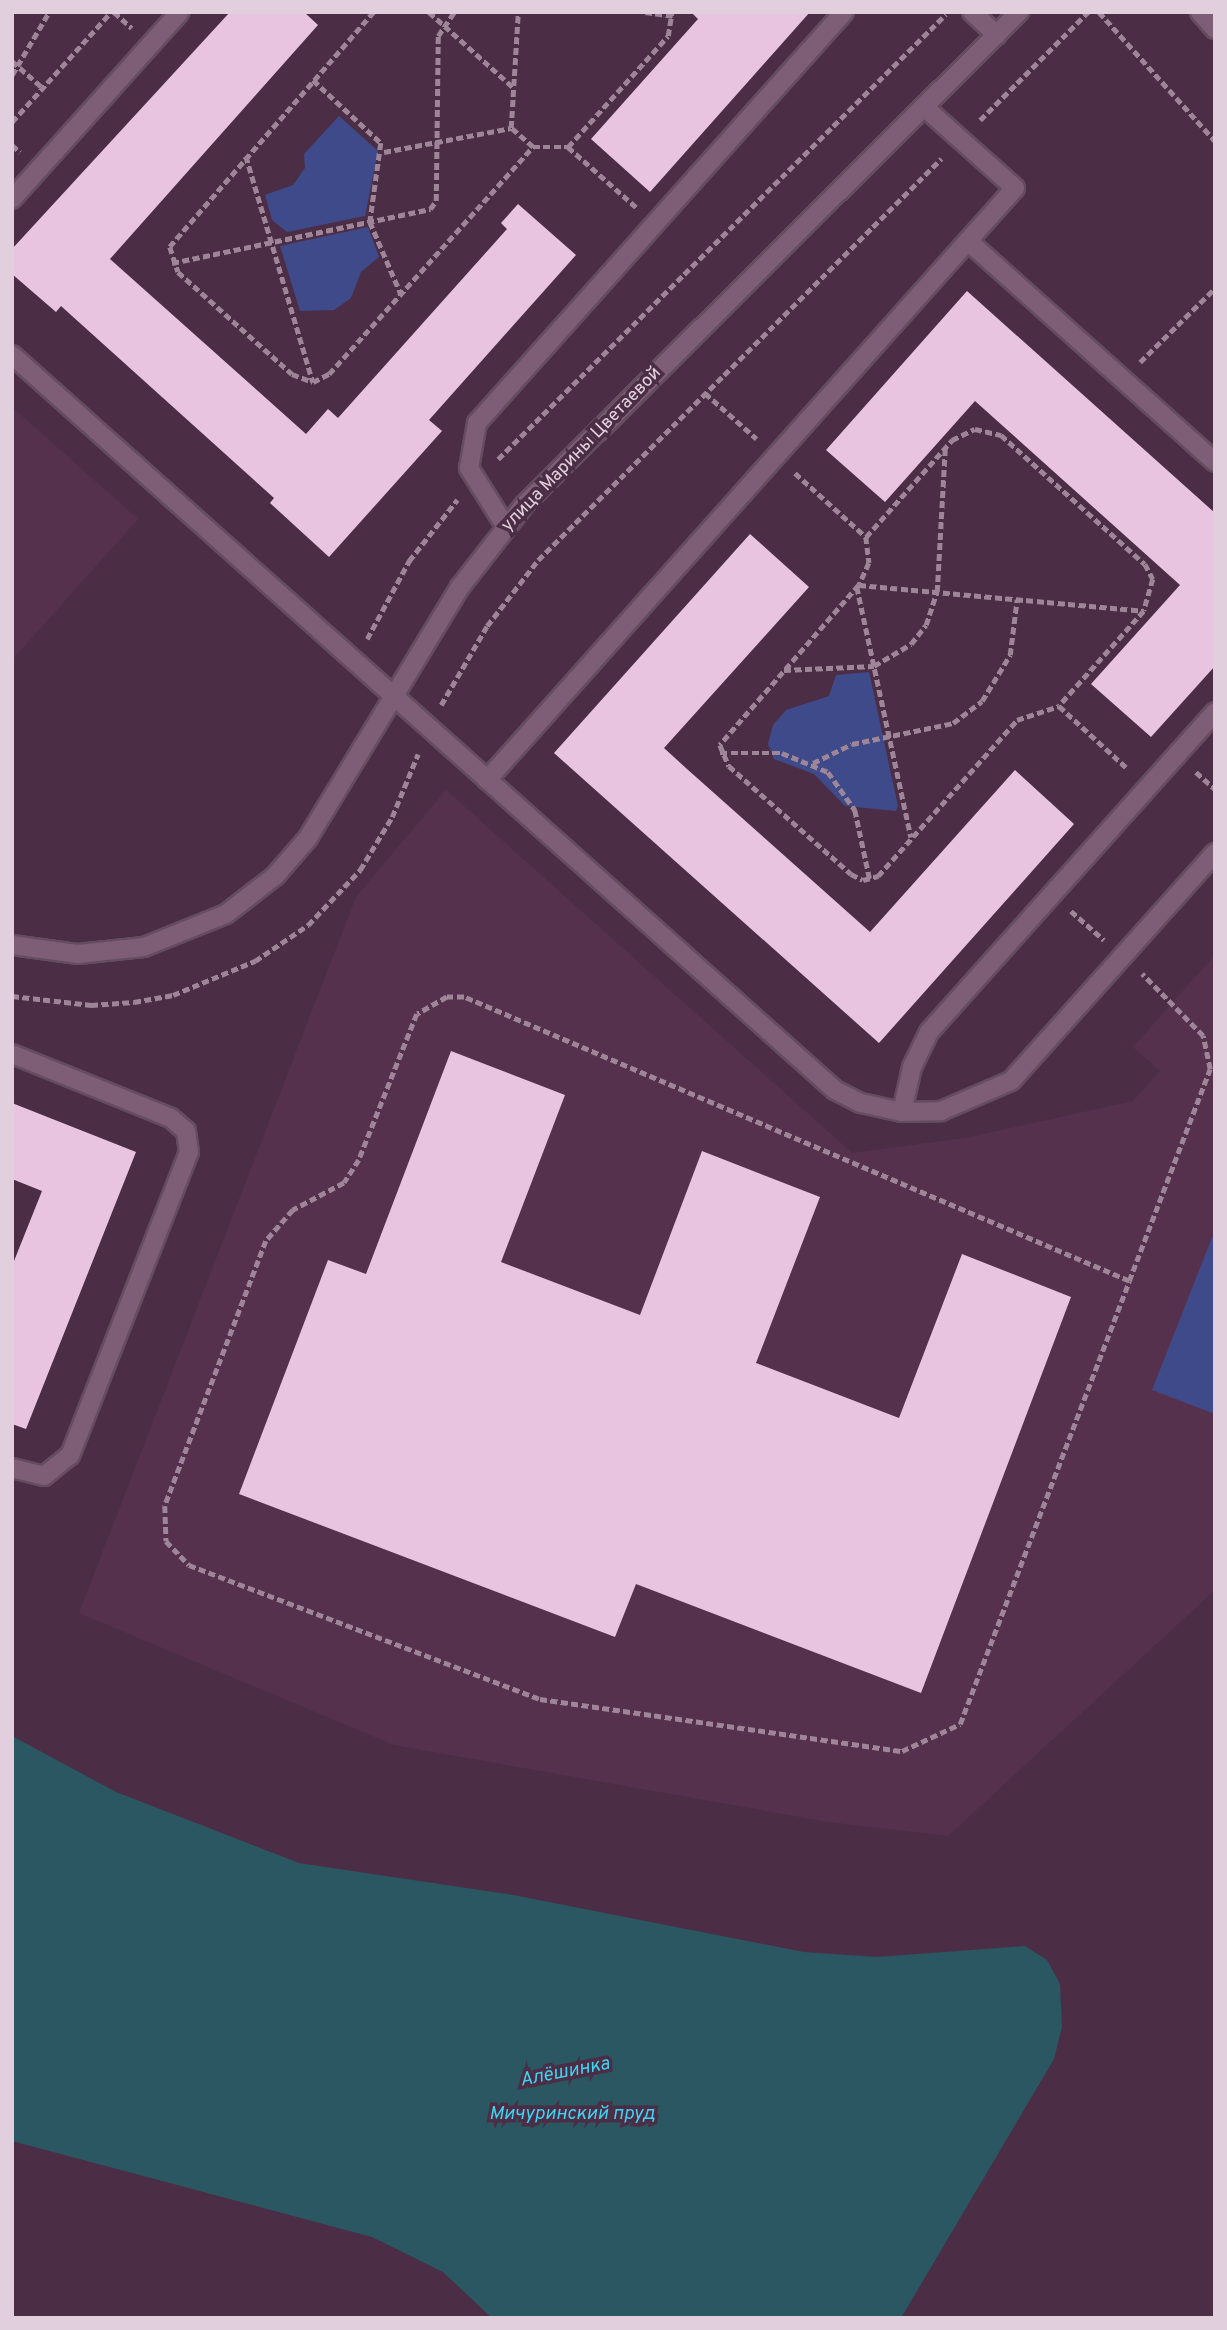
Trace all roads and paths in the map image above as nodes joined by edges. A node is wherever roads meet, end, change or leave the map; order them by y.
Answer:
1 (49, 12) edge
2 (111, 12) edge
3 (180, 12) edge
4 (374, 12) edge
5 (429, 12) edge
6 (454, 12) edge
7 (518, 12) edge
8 (645, 12) edge
9 (844, 12) edge
10 (947, 12) edge
11 (972, 12) edge
12 (1019, 12) edge
13 (1088, 12) edge
14 (1099, 12) edge
15 (1200, 12) edge
16 (673, 14) edge
17 (443, 25) junction
18 (1215, 29) edge
19 (997, 35) junction
20 (12, 61) edge
21 (19, 67) junction
22 (12, 75) edge
23 (313, 80) junction
24 (43, 88) junction
25 (514, 88) junction
26 (924, 107) junction
27 (12, 122) edge
28 (511, 128) junction
29 (961, 139) junction
30 (1215, 141) edge
31 (437, 142) junction
32 (533, 147) junction
33 (568, 148) junction
34 (384, 152) junction
35 (246, 156) junction
36 (12, 199) edge
37 (626, 199) dead end
38 (370, 222) junction
39 (968, 242) junction
40 (272, 243) junction
41 (172, 263) junction
42 (1215, 288) edge
43 (401, 294) junction
44 (12, 355) edge
45 (1124, 381) junction
46 (313, 382) junction
47 (705, 393) junction
48 (945, 448) junction
49 (776, 456) junction
50 (1215, 462) edge
51 (476, 481) junction
52 (506, 527) junction
53 (866, 537) junction
54 (858, 586) junction
55 (937, 592) junction
56 (1017, 599) junction
57 (1144, 611) junction
58 (355, 661) junction
59 (874, 666) junction
60 (783, 670) junction
61 (394, 697) junction
62 (1059, 706) junction
63 (1215, 712) edge
64 (429, 727) junction
65 (890, 739) junction
66 (720, 753) junction
67 (813, 762) junction
68 (1125, 766) dead end
69 (487, 779) junction
70 (911, 838) junction
71 (1215, 853) edge
72 (870, 880) junction
73 (1052, 894) junction
74 (12, 945) edge
75 (1122, 956) junction
76 (12, 996) edge
77 (12, 1054) edge
78 (902, 1112) junction
79 (1129, 1281) junction
80 (12, 1468) edge

1 - 21 path
2 - 24 path
3 - 36 street
4 - 23 path
5 - 17 path
6 - 17 path
7 - 25 path
8 - 16 path
9 - 51 street
10 - 51 path
11 - 19 street
12 - 19 street, улица Марины Цветаевой
13 - 29 path
14 - 30 path
15 - 18 street
16 - 33 path
17 - 25 path
17 - 31 path
19 - 26 street, улица Марины Цветаевой
20 - 21 path
21 - 22 path
21 - 24 path
23 - 34 path
23 - 35 path
24 - 27 path
25 - 28 path
26 - 29 street
26 - 52 street, улица Марины Цветаевой
28 - 31 path
28 - 32 path
29 - 39 street
29 - 47 path
31 - 34 path
31 - 38 path
32 - 33 path
32 - 43 path
33 - 37 path
34 - 38 path
35 - 40 path
35 - 41 path
38 - 40 path
38 - 43 path
39 - 45 street
39 - 49 street
40 - 41 path
40 - 46 path
41 - 46 path
42 - 45 path
43 - 46 path
44 - 58 street
45 - 50 street
47 - 49 path
47 - 64 path
48 - 53 path
48 - 55 path
48 - 57 path
49 - 53 path
49 - 69 street
51 - 52 street
51 - 58 path
52 - 61 street, улица Марины Цветаевой
53 - 54 path
54 - 55 path
54 - 59 path
54 - 60 path
55 - 56 path
55 - 59 path
56 - 57 path
56 - 65 path
57 - 62 path
58 - 61 street
59 - 60 path
59 - 65 path
60 - 66 path
61 - 64 street
61 - 74 street, улица Марины Цветаевой
62 - 68 path
62 - 70 path
63 - 73 street
64 - 69 street
64 - 76 path
65 - 67 path
65 - 70 path
66 - 67 path
66 - 72 path
67 - 72 path
69 - 78 street
70 - 72 path
71 - 75 street
73 - 75 path
73 - 78 street
75 - 78 street
75 - 79 path
77 - 80 street
79 - 79 path

